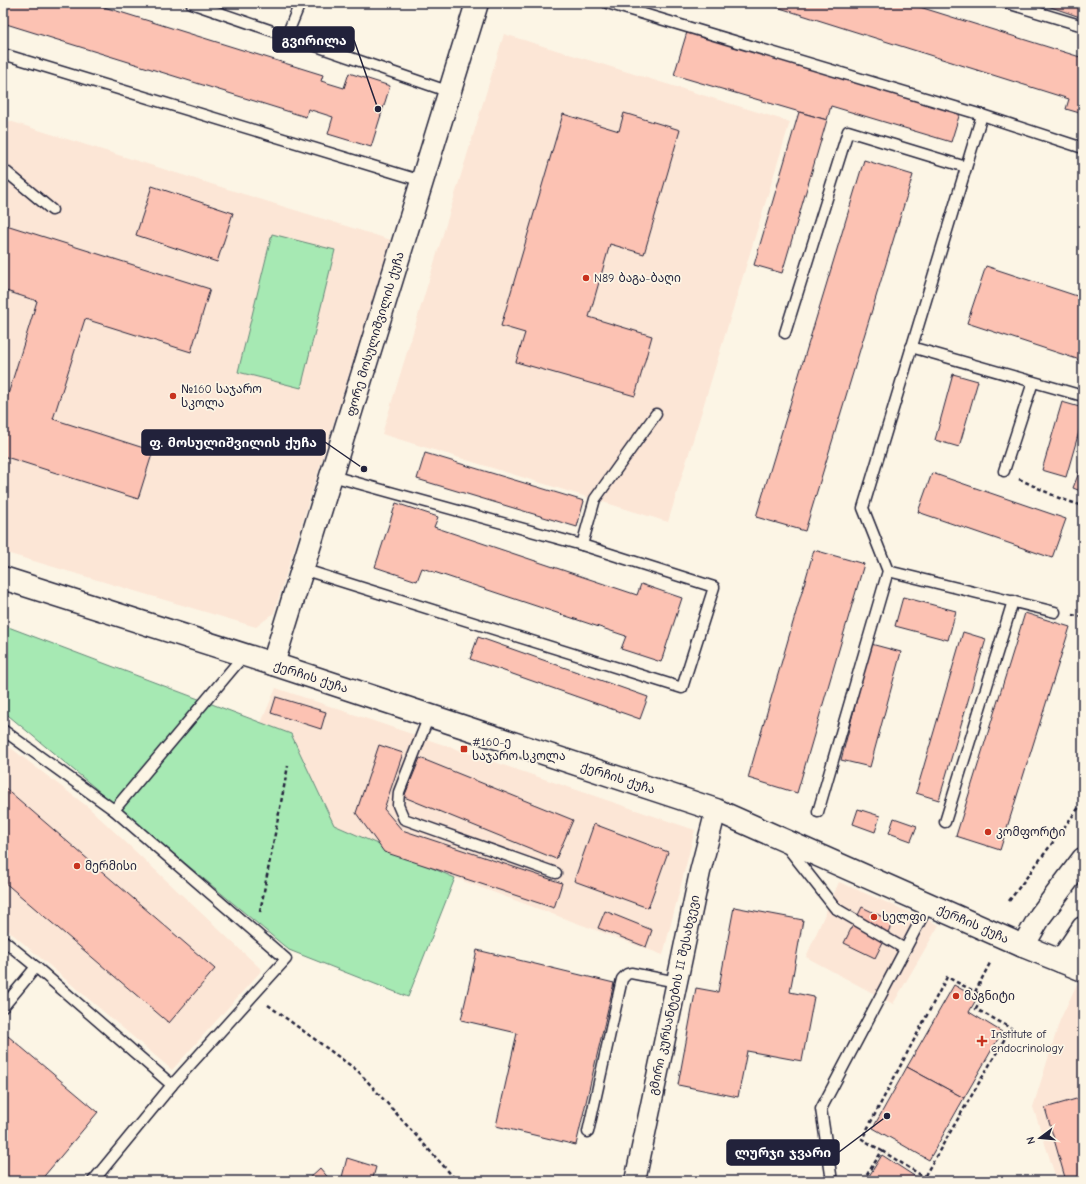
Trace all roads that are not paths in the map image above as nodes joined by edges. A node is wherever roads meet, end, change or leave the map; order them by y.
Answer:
1 (191, 3) edge
2 (300, 3) edge
3 (477, 3) edge
4 (607, 3) edge
5 (1007, 3) edge
6 (1083, 26) edge
7 (287, 35) junction
8 (3, 54) edge
9 (450, 92) junction
10 (982, 115) junction
11 (1083, 148) edge
12 (966, 168) junction
13 (3, 169) edge
14 (422, 181) junction
15 (52, 210) dead end
16 (785, 333) dead end
17 (911, 347) junction
18 (1033, 382) junction
19 (1083, 396) edge
20 (656, 414) dead end
21 (1004, 471) road end
22 (332, 476) junction
23 (582, 545) junction
24 (302, 569) junction
25 (888, 571) junction
26 (3, 578) edge
27 (1013, 602) junction
28 (1055, 612) dead end
29 (244, 655) junction
30 (273, 664) junction
31 (429, 716) junction
32 (3, 730) edge
33 (114, 810) junction
34 (716, 810) junction
35 (818, 812) dead end
36 (945, 822) dead end
37 (781, 839) junction
38 (1083, 859) edge
39 (556, 873) dead end
40 (929, 904) junction
41 (1083, 928) edge
42 (3, 940) edge
43 (1023, 946) junction
44 (905, 949) junction
45 (1061, 961) junction
46 (36, 967) junction
47 (1083, 970) edge
48 (677, 982) junction
49 (3, 1007) edge
50 (172, 1085) junction
51 (588, 1132) dead end
52 (93, 1181) edge
53 (635, 1181) edge
54 (832, 1181) edge

1 - 7 lane
2 - 7 lane
3 - 9 main road, ფორე მოსულიშვილის ქუჩა
4 - 10 lane
5 - 6 lane
7 - 9 lane
8 - 14 lane
9 - 14 main road, ფორე მოსულიშვილის ქუჩა
10 - 11 lane
10 - 12 lane
12 - 16 lane
12 - 17 lane
13 - 15 lane
14 - 22 main road, ფორე მოსულიშვილის ქუჩა
17 - 18 lane
17 - 25 lane
18 - 19 lane
18 - 21 lane
20 - 23 lane
22 - 23 lane
22 - 24 main road, ფორე მოსულიშვილის ქუჩა
23 - 24 lane
24 - 30 main road, ფორე მოსულიშვილის ქუჩა
25 - 27 lane
25 - 35 lane
26 - 29 main road, ქერჩის ქუჩა
27 - 28 lane
27 - 36 lane
29 - 30 main road, ქერჩის ქუჩა
29 - 33 lane
30 - 31 main road, ქერჩის ქუჩა
31 - 34 main road, ქერჩის ქუჩა
31 - 39 lane
32 - 33 lane
33 - 50 lane
34 - 37 main road, ქერჩის ქუჩა
34 - 48 street, გმირი კურსანტების II შესახვევი
37 - 40 main road, ქერჩის ქუჩა
37 - 44 lane
38 - 43 main road
40 - 43 main road, ქერჩის ქუჩა
40 - 44 lane
41 - 45 main road
42 - 46 lane
43 - 45 main road, ქერჩის ქუჩა
44 - 54 lane
45 - 47 main road, ქერჩის ქუჩა
46 - 49 lane
46 - 50 lane
48 - 51 lane
48 - 53 street, გმირი კურსანტების II შესახვევი
50 - 52 lane

